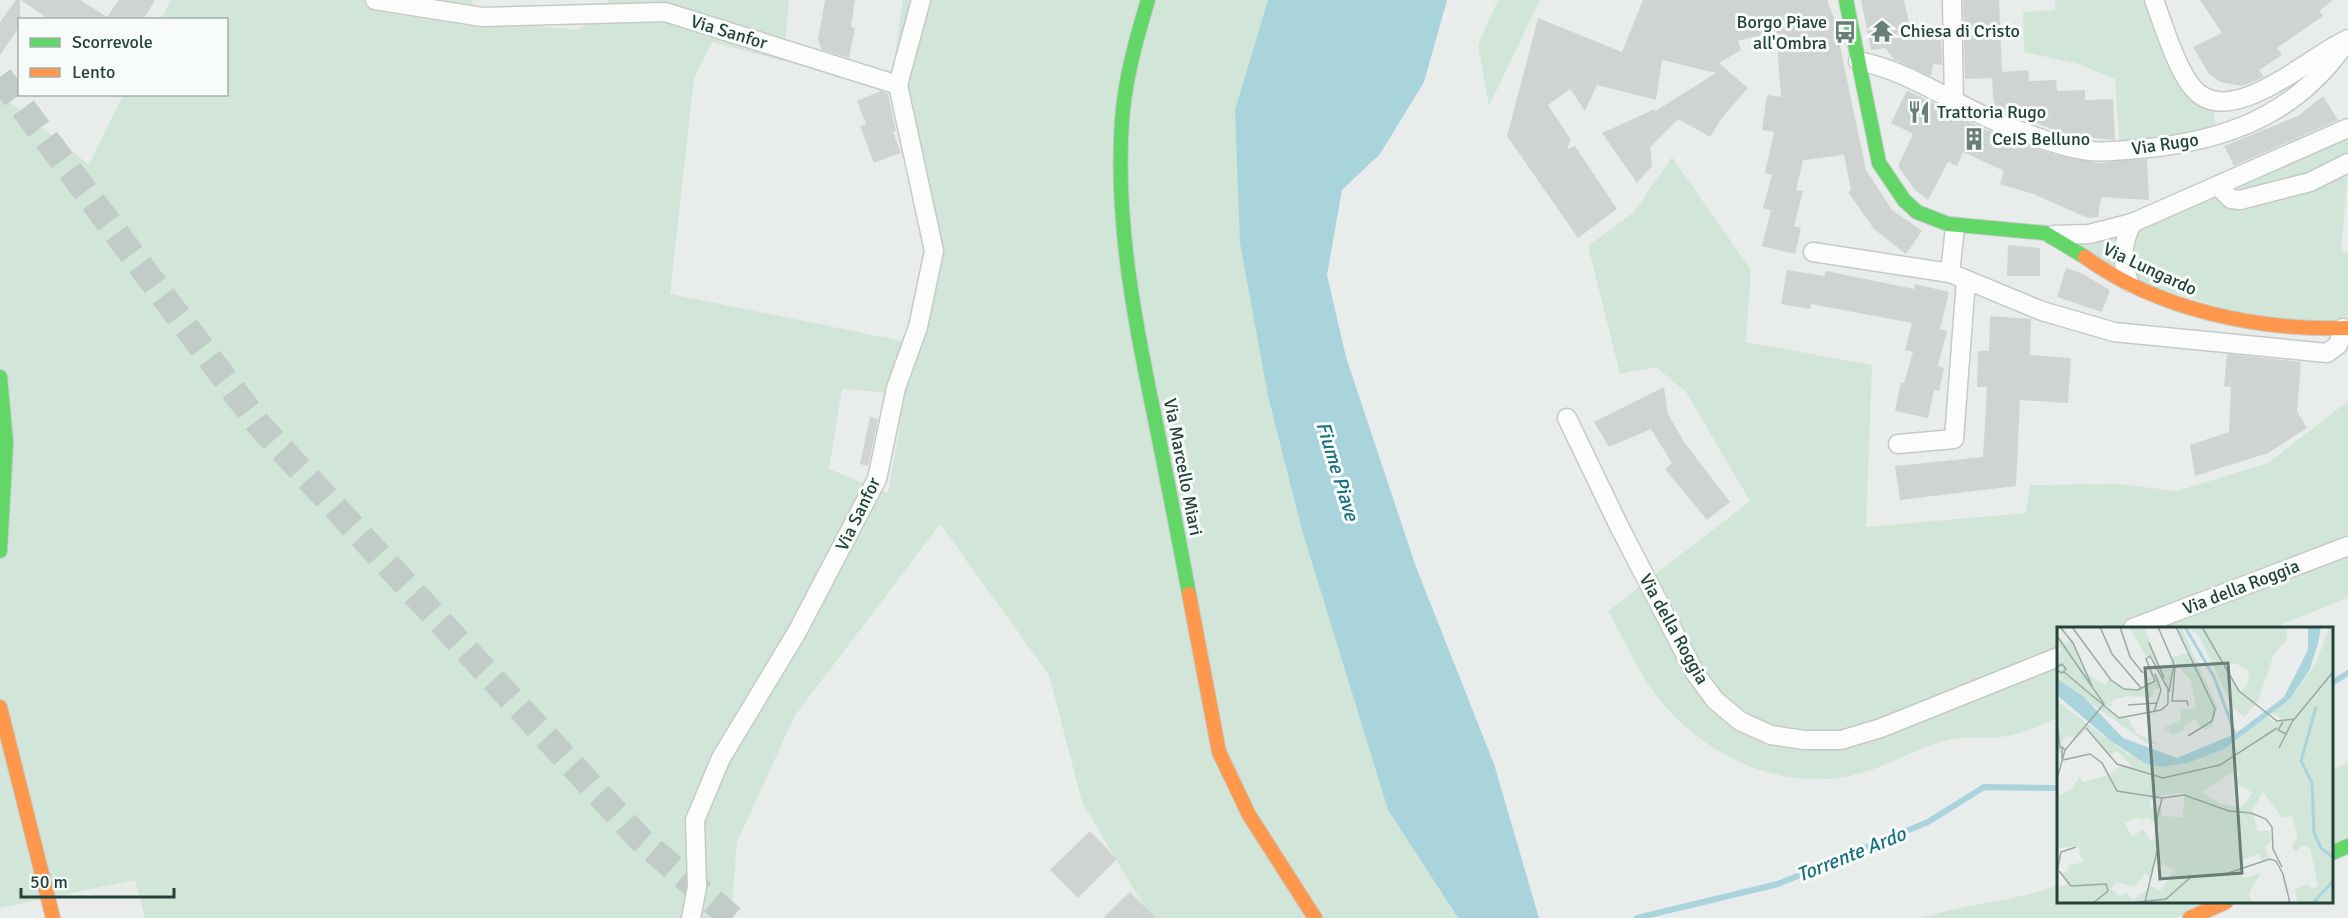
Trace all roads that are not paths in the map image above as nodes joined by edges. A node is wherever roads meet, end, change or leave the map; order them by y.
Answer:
1 (375, 0) edge
2 (921, 0) edge
3 (1148, 0) edge
4 (1846, 0) edge
5 (1952, 0) edge
6 (2154, 0) edge
7 (2348, 39) edge
8 (1858, 61) junction
9 (898, 85) junction
10 (1954, 102) junction
11 (2348, 128) edge
12 (2348, 163) edge
13 (2218, 186) junction
14 (2132, 223) junction
15 (1955, 227) junction
16 (2050, 235) junction
17 (1813, 252) dead end
18 (1958, 277) junction
19 (2129, 282) junction
20 (2346, 328) edge
21 (0, 377) edge
22 (1567, 418) dead end
23 (1898, 444) dead end
24 (2348, 546) edge
25 (0, 551) edge
26 (2136, 627) edge
27 (2057, 657) edge
28 (0, 707) edge
29 (2348, 846) edge
30 (2333, 852) edge
31 (2224, 903) edge
32 (53, 918) edge
33 (691, 918) edge
34 (1315, 918) edge
35 (2190, 918) edge

1 - 9 street, Via Sanfor
2 - 9 street, Via Sanfor
3 - 34 street, Via Marcello Miari
4 - 8 street
5 - 10 street
6 - 7 street
7 - 10 street, Via Rugo
8 - 10 street, Via Rugo
8 - 15 street
9 - 33 street, Via Sanfor
11 - 13 street
12 - 13 street
13 - 14 street
14 - 16 street
14 - 19 street
15 - 16 street
15 - 18 street
16 - 19 street, Via Lungardo
17 - 18 street
18 - 20 street
18 - 23 street
19 - 20 street, Via Lungardo
21 - 25 street
22 - 27 street, Via della Roggia
24 - 26 street, Via della Roggia
28 - 32 street
29 - 30 street
31 - 35 street

